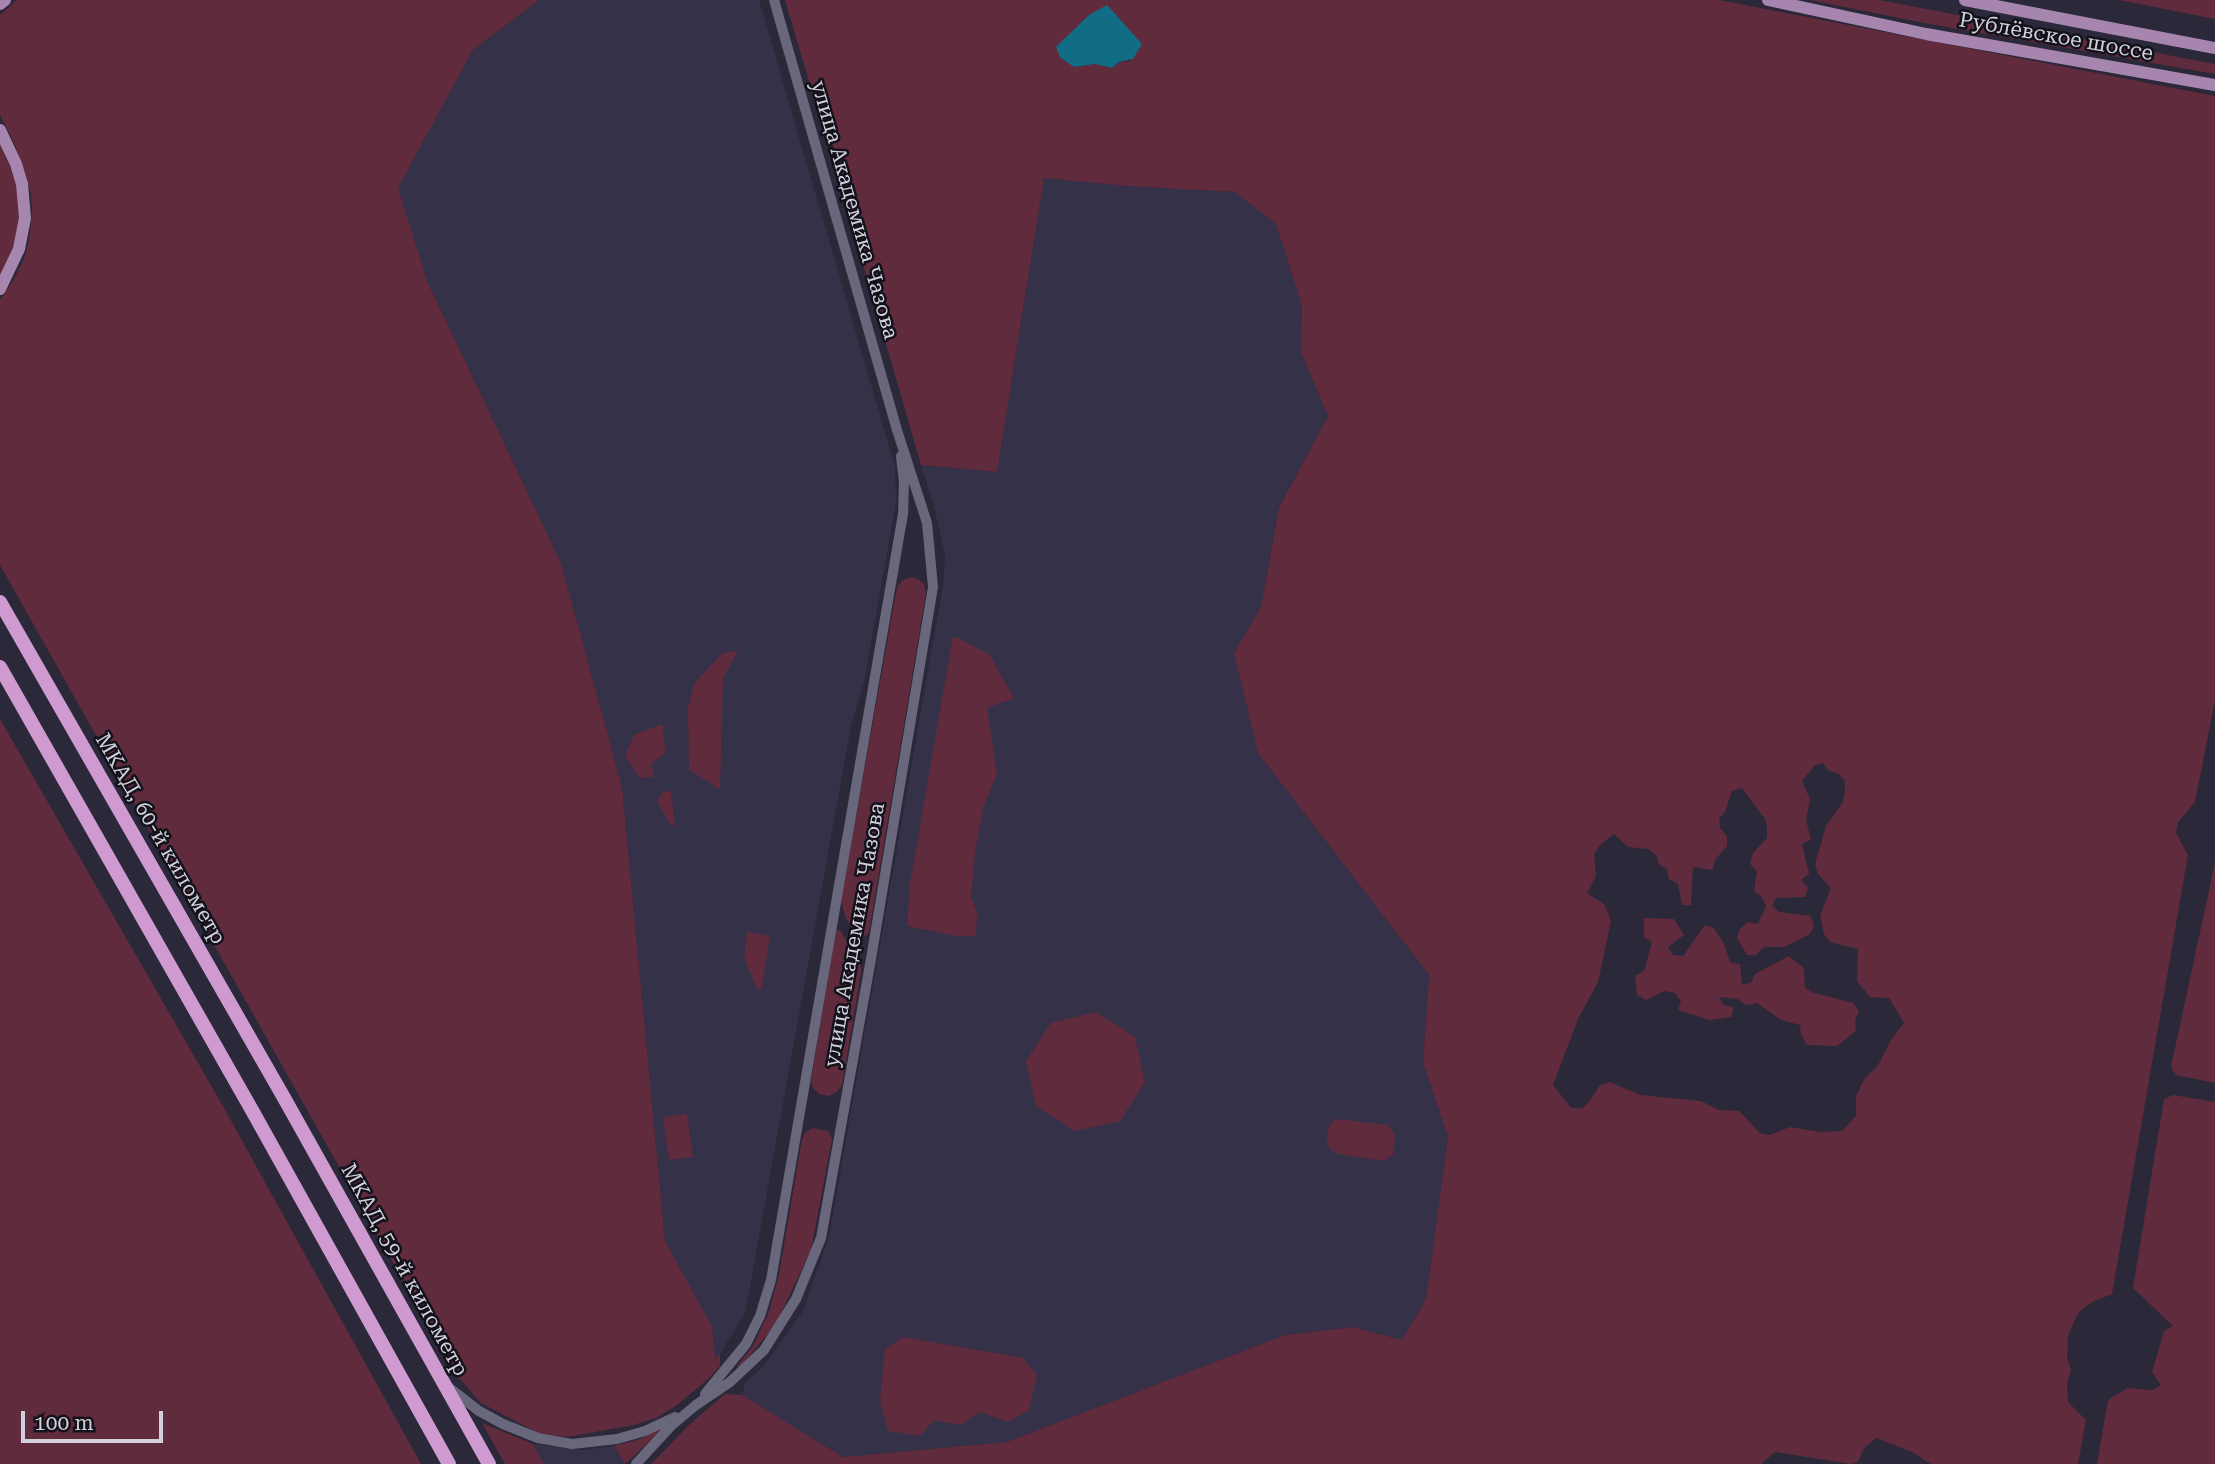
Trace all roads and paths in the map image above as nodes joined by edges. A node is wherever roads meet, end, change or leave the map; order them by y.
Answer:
1 (5, 0) edge
2 (774, 0) edge
3 (1768, 0) edge
4 (1965, 0) edge
5 (0, 4) edge
6 (2215, 48) edge
7 (2215, 85) edge
8 (0, 130) edge
9 (0, 289) edge
10 (897, 430) junction
11 (0, 602) edge
12 (0, 667) edge
13 (0, 675) edge
14 (16, 695) junction
15 (283, 1096) joint
16 (442, 1382) junction
17 (692, 1408) junction
18 (449, 1464) edge
19 (489, 1464) edge
20 (636, 1464) edge

1 - 5 main road
2 - 10 street, улица Академика Чазова
3 - 7 main road, Рублёвское шоссе
4 - 6 main road, Рублёвское шоссе
8 - 9 main road
10 - 17 street, улица Академика Чазова
10 - 17 street, улица Академика Чазова
11 - 15 highway, МКАД, 60-й километр
12 - 14 highway
13 - 14 main road
14 - 18 highway
15 - 16 highway, МКАД, 59-й километр
16 - 17 street, улица Академика Чазова
16 - 19 highway, МКАД, 59-й километр
17 - 20 street, улица Академика Чазова

